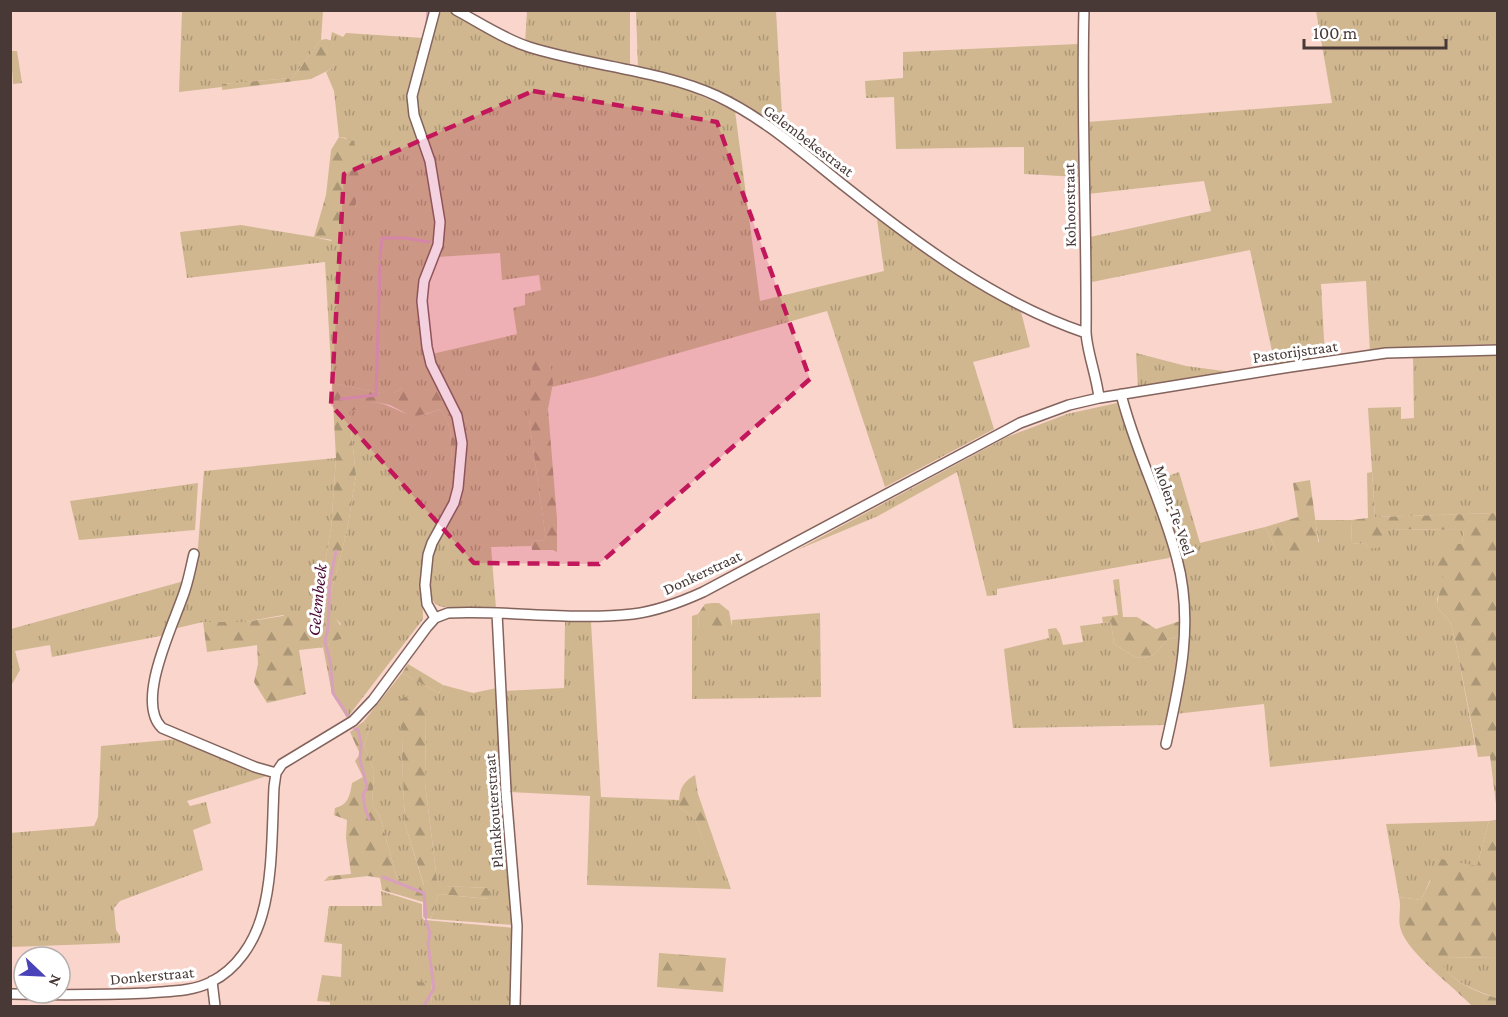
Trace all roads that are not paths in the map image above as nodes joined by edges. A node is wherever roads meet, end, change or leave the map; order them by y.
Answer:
1 (435, 10) edge
2 (456, 10) edge
3 (1084, 10) edge
4 (1086, 333) junction
5 (1497, 350) edge
6 (1121, 394) junction
7 (1100, 398) junction
8 (194, 554) dead end
9 (497, 613) junction
10 (435, 618) junction
11 (1166, 744) dead end
12 (276, 773) junction
13 (212, 981) junction
14 (10, 994) edge
15 (215, 1006) edge
16 (516, 1006) edge

1 - 10 street
2 - 4 street, Gelembekestraat
3 - 4 street, Kohoorstraat
4 - 7 street, Kohoorstraat
5 - 6 street, Pastorijstraat
6 - 7 street, Pastorijstraat
6 - 11 street, Molen-Te-Veel
7 - 9 street, Donkerstraat
8 - 12 street
9 - 10 street, Donkerstraat
9 - 16 street, Plankkouterstraat
10 - 12 street
12 - 13 street, Donkerstraat
13 - 14 street, Donkerstraat
13 - 15 street

